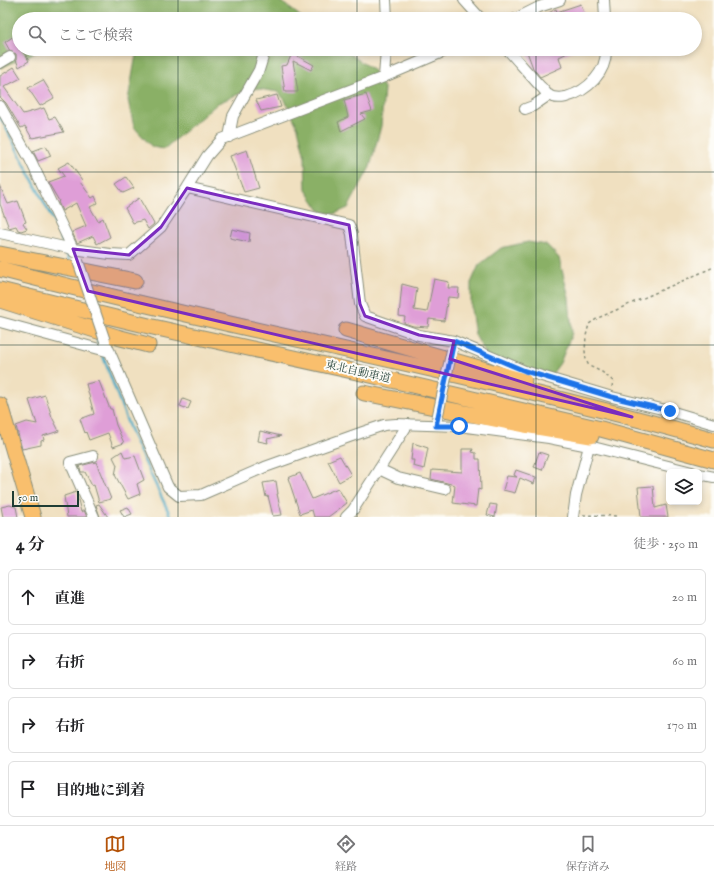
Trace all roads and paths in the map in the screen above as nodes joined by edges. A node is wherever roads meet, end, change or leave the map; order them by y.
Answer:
1 (386, 0) edge
2 (464, 0) edge
3 (560, 0) edge
4 (604, 0) edge
5 (387, 12) edge
6 (475, 12) edge
7 (529, 12) edge
8 (605, 12) edge
9 (386, 56) edge
10 (434, 56) edge
11 (513, 56) edge
12 (606, 56) edge
13 (10, 57) dead end
14 (263, 57) dead end
15 (0, 63) edge
16 (384, 77) junction
17 (549, 95) junction
18 (0, 106) edge
19 (524, 109) dead end
20 (5, 122) edge
21 (229, 137) junction
22 (187, 188) junction
23 (0, 233) edge
24 (71, 249) junction
25 (0, 254) edge
26 (714, 267) edge
27 (0, 269) edge
28 (135, 281) dead end
29 (0, 290) edge
30 (0, 300) edge
31 (0, 322) edge
32 (346, 330) dead end
33 (148, 345) dead end
34 (453, 345) junction
35 (110, 352) junction
36 (364, 393) dead end
37 (612, 397) junction
38 (0, 405) edge
39 (632, 416) junction
40 (436, 423) junction
41 (408, 424) junction
42 (714, 424) edge
43 (714, 440) edge
44 (589, 446) junction
45 (683, 452) junction
46 (93, 456) dead end
47 (714, 460) edge
48 (379, 469) junction
49 (680, 469) edge
50 (702, 475) edge
51 (714, 478) edge
52 (445, 489) dead end
53 (573, 516) edge
54 (618, 516) dead end
55 (33, 517) edge
56 (94, 517) edge
57 (346, 517) edge

1 - 5 street
2 - 6 street
3 - 7 street
4 - 8 street
9 - 16 street
10 - 16 street
11 - 17 street
12 - 17 street
13 - 15 street
14 - 21 street
16 - 21 street
17 - 19 street
18 - 20 street
20 - 24 street
21 - 22 street
22 - 24 street
22 - 34 street
23 - 24 street
24 - 35 street, bridge
25 - 28 highway
26 - 37 path
27 - 39 highway, 東北自動車道
29 - 45 highway, 東北自動車道
30 - 33 highway
31 - 35 street
32 - 39 highway
34 - 37 street
34 - 40 street, bridge
35 - 41 street
36 - 45 highway
37 - 42 street
38 - 55 highway
39 - 43 highway, 東北自動車道
40 - 41 street
40 - 44 street
41 - 48 street
44 - 49 street
44 - 53 street
45 - 47 highway, 東北自動車道
46 - 56 street
48 - 52 street
48 - 57 street
50 - 51 street
53 - 54 path

